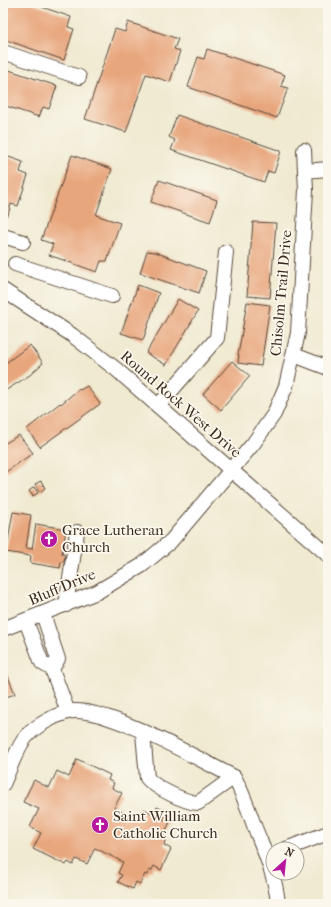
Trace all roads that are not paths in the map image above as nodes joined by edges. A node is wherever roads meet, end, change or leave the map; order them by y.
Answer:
1 (3, 52) edge
2 (79, 77) dead end
3 (304, 150) dead end
4 (328, 169) edge
5 (305, 171) junction
6 (3, 236) edge
7 (23, 242) dead end
8 (226, 252) dead end
9 (15, 264) dead end
10 (3, 290) edge
11 (112, 296) dead end
12 (294, 355) junction
13 (328, 368) edge
14 (158, 406) junction
15 (230, 468) junction
16 (77, 532) dead end
17 (328, 555) edge
18 (66, 605) junction
19 (43, 614) junction
20 (26, 621) junction
21 (3, 629) edge
22 (52, 669) junction
23 (68, 712) junction
24 (143, 733) junction
25 (234, 777) junction
26 (3, 784) edge
27 (328, 833) edge
28 (305, 842) edge
29 (265, 844) edge
30 (275, 881) edge
31 (278, 904) edge

1 - 2 street
3 - 5 street, Chisolm Trail Drive
4 - 5 street
5 - 12 street, Chisolm Trail Drive
6 - 7 street
8 - 14 street
9 - 11 street
10 - 14 street, Round Rock West Drive
12 - 13 street
12 - 15 street, Chisolm Trail Drive
14 - 15 street, Round Rock West Drive
15 - 17 street, Round Rock West Drive
15 - 18 street, Bluff Drive
16 - 18 street
18 - 19 street, Bluff Drive
19 - 20 street, Bluff Drive
19 - 22 street
20 - 21 street, Bluff Drive
20 - 22 street
22 - 23 street
23 - 24 street
23 - 26 street
24 - 25 street
24 - 25 street
25 - 29 street
27 - 28 street
30 - 31 street

